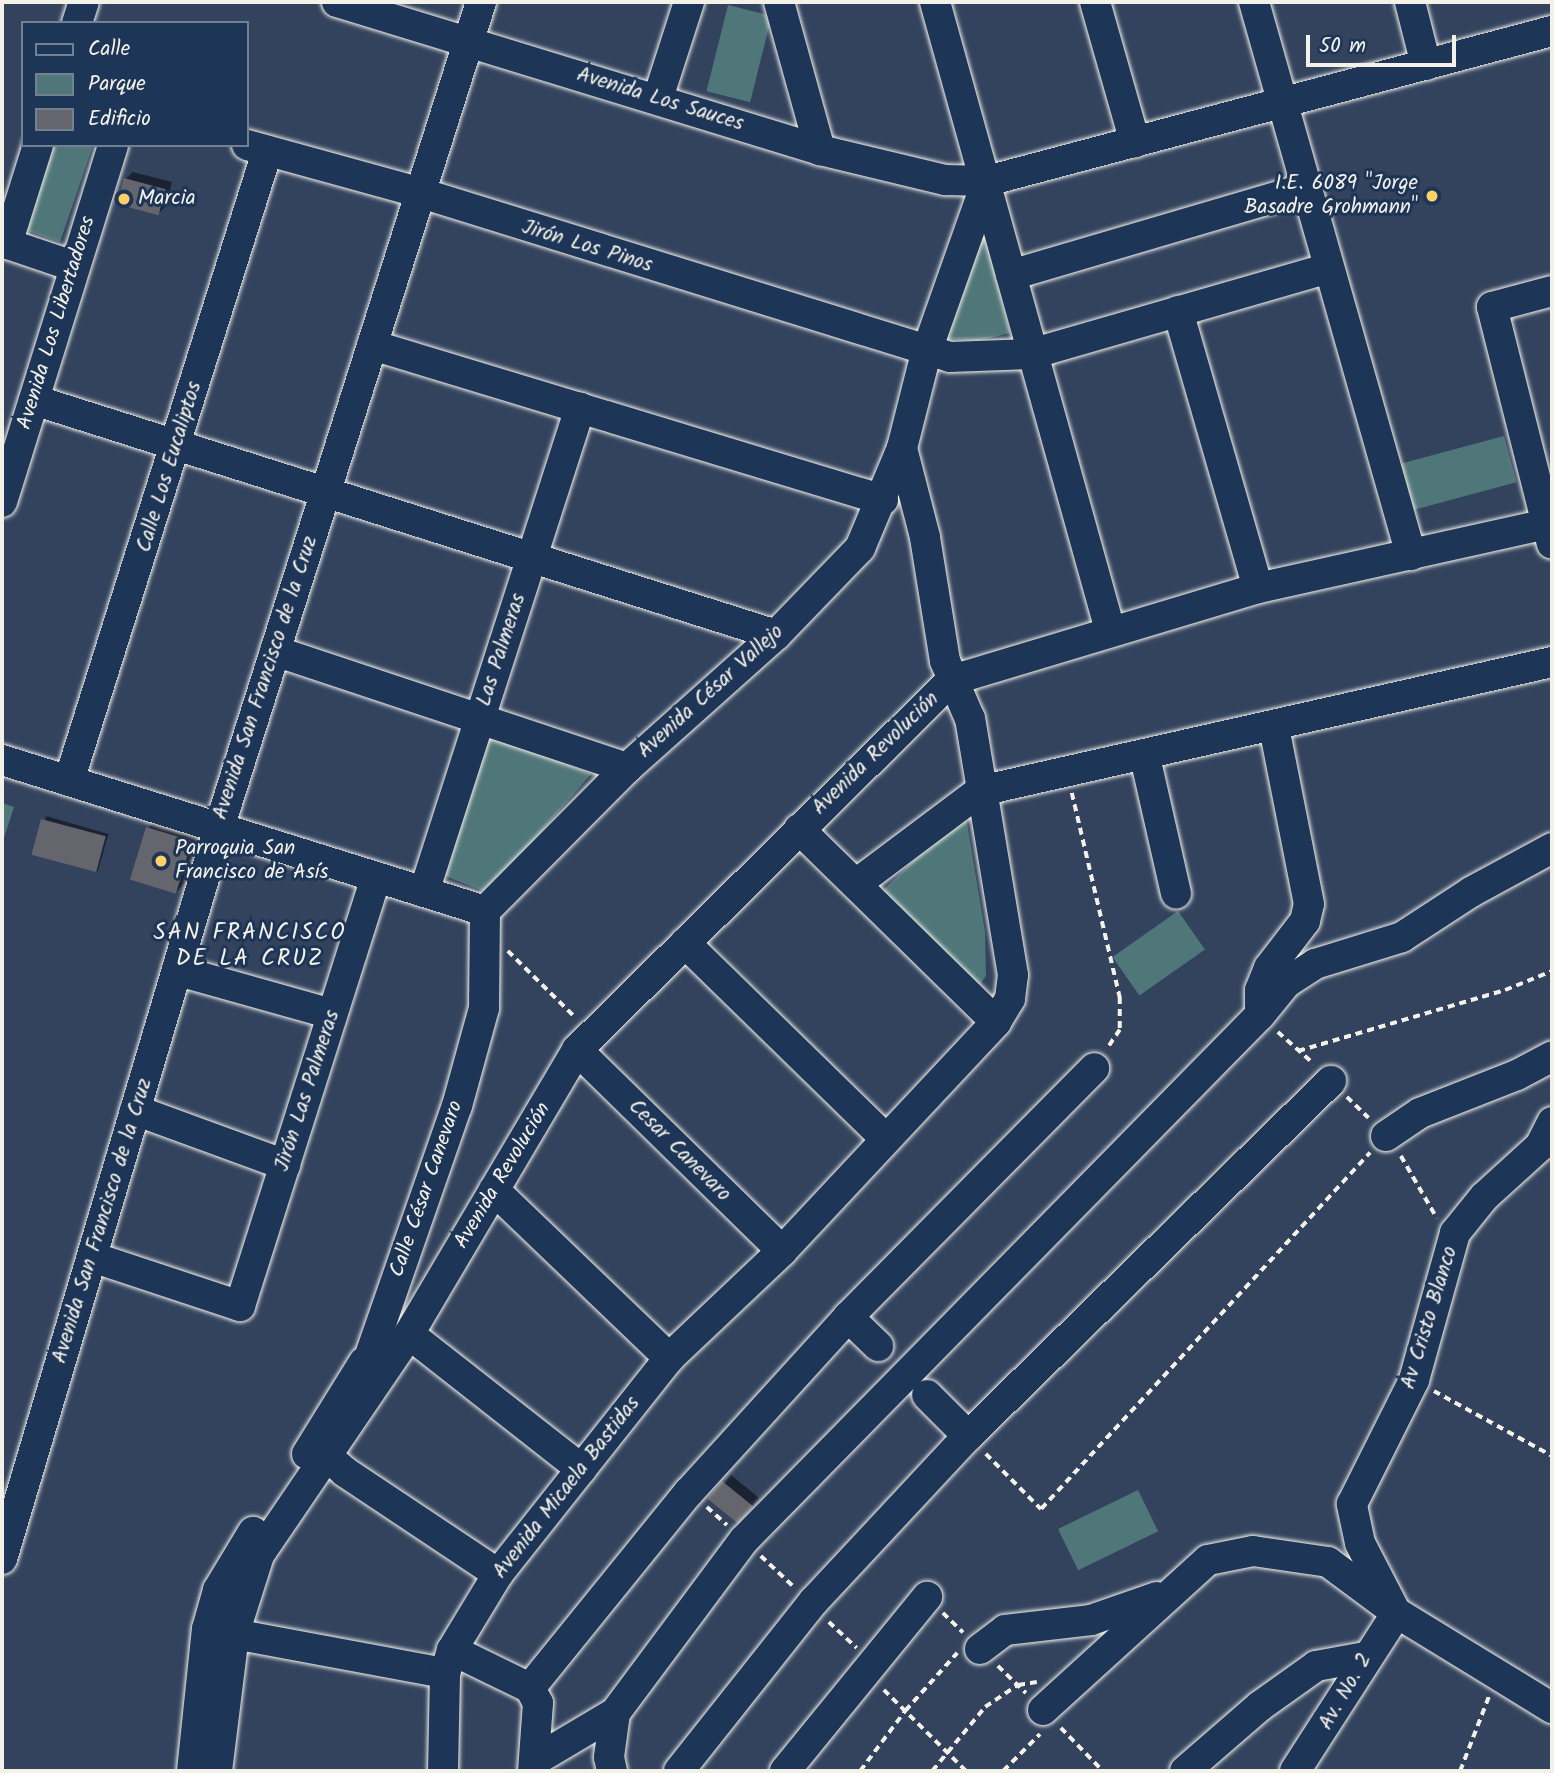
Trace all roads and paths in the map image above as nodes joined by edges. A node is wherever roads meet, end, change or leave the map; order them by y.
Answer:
1 (84, 2) edge
2 (337, 2) edge
3 (481, 2) edge
4 (689, 2) edge
5 (779, 2) edge
6 (935, 2) edge
7 (1095, 2) edge
8 (1254, 2) edge
9 (1410, 2) edge
10 (78, 21) edge
11 (1552, 31) edge
12 (468, 44) junction
13 (1426, 65) junction
14 (658, 98) junction
15 (1282, 103) junction
16 (1135, 142) junction
17 (37, 147) edge
18 (112, 147) edge
19 (257, 148) edge
20 (820, 150) junction
21 (987, 181) junction
22 (1304, 189) junction
23 (421, 193) junction
24 (4, 243) edge
25 (73, 266) junction
26 (1326, 269) junction
27 (1011, 275) junction
28 (1552, 291) edge
29 (1178, 311) junction
30 (372, 345) junction
31 (926, 353) junction
32 (1031, 354) junction
33 (34, 400) junction
34 (580, 408) junction
35 (177, 446) junction
36 (902, 448) junction
37 (326, 491) junction
38 (883, 500) junction
39 (2, 502) edge
40 (1551, 531) edge
41 (533, 555) junction
42 (1410, 555) junction
43 (1258, 588) junction
44 (1110, 630) junction
45 (776, 635) junction
46 (275, 651) junction
47 (1552, 662) edge
48 (952, 680) junction
49 (480, 719) junction
50 (1274, 727) junction
51 (1145, 757) junction
52 (2, 760) edge
53 (627, 768) junction
54 (1067, 773) junction
55 (69, 781) junction
56 (980, 791) junction
57 (219, 828) junction
58 (799, 829) junction
59 (1552, 848) edge
60 (376, 877) junction
61 (856, 884) junction
62 (425, 892) junction
63 (1176, 894) dead end
64 (483, 918) junction
65 (685, 943) junction
66 (179, 971) junction
67 (1552, 971) edge
68 (332, 1014) junction
69 (1260, 1015) junction
70 (996, 1022) junction
71 (585, 1042) junction
72 (1298, 1051) junction
73 (1552, 1056) edge
74 (1094, 1068) joint
75 (1331, 1081) junction
76 (135, 1110) junction
77 (1552, 1122) edge
78 (1386, 1136) junction
79 (886, 1139) junction
80 (285, 1165) junction
81 (494, 1190) junction
82 (1455, 1233) junction
83 (782, 1251) junction
84 (92, 1257) junction
85 (848, 1317) junction
86 (395, 1333) junction
87 (878, 1346) dead end
88 (669, 1358) junction
89 (1414, 1380) junction
90 (928, 1395) dead end
91 (968, 1436) junction
92 (1552, 1456) edge
93 (329, 1458) junction
94 (582, 1469) junction
95 (689, 1492) junction
96 (744, 1540) junction
97 (2, 1559) edge
98 (498, 1574) junction
99 (1171, 1592) junction
100 (926, 1597) joint
101 (811, 1604) junction
102 (1397, 1613) junction
103 (234, 1634) junction
104 (975, 1644) junction
105 (1365, 1657) junction
106 (449, 1661) junction
107 (871, 1662) junction
108 (1499, 1672) junction
109 (1018, 1685) junction
110 (530, 1688) junction
111 (1066, 1688) junction
112 (1552, 1708) edge
113 (905, 1711) junction
114 (614, 1713) junction
115 (1048, 1715) junction
116 (946, 1752) junction
117 (533, 1766) edge
118 (192, 1771) edge
119 (217, 1771) edge
120 (443, 1771) edge
121 (612, 1771) edge
122 (679, 1771) edge
123 (785, 1771) edge
124 (860, 1771) edge
125 (932, 1771) edge
126 (966, 1771) edge
127 (1003, 1771) edge
128 (1103, 1771) edge
129 (1185, 1771) edge
130 (1295, 1771) edge
131 (1460, 1771) edge

1 - 10 street
2 - 12 street, Avenida Los Sauces
3 - 12 street, Avenida San Francisco de la Cruz
4 - 14 street
5 - 20 street
6 - 21 street
7 - 16 street
8 - 15 street
9 - 13 street
11 - 13 street, Avenida Los Sauces
12 - 14 street, Avenida Los Sauces
12 - 23 street, Avenida San Francisco de la Cruz
13 - 15 street, Avenida Los Sauces
14 - 20 street, Avenida Los Sauces
15 - 16 street, Avenida Los Sauces
15 - 22 street
16 - 21 street, Avenida Los Sauces
17 - 24 street
18 - 25 street, Avenida Los Libertadores
19 - 23 street, Jirón Los Pinos
19 - 35 street, Calle Los Eucaliptos
20 - 21 street, Avenida Los Sauces
21 - 27 street
21 - 31 street, Avenida César Vallejo
22 - 26 street
22 - 27 street
23 - 30 street, Avenida San Francisco de la Cruz
23 - 31 street, Jirón Los Pinos
24 - 25 street
25 - 33 street, Avenida Los Libertadores
26 - 29 street, Jirón Los Pinos
26 - 42 street
27 - 32 street
28 - 40 street
29 - 32 street, Jirón Los Pinos
29 - 43 street
30 - 34 street
30 - 37 street, Avenida San Francisco de la Cruz
31 - 32 street, Jirón Los Pinos
31 - 36 street, Avenida César Vallejo
32 - 44 street
33 - 35 street
33 - 39 street, Avenida Los Libertadores
34 - 38 street
34 - 41 street, Las Palmeras
35 - 37 street
35 - 55 street, Calle Los Eucaliptos
36 - 38 street, Avenida César Vallejo
36 - 48 street, Avenida Micaela Bastidas
37 - 41 street
37 - 46 street, Avenida San Francisco de la Cruz
38 - 45 street, Avenida César Vallejo
40 - 42 street
41 - 45 street
41 - 49 street, Las Palmeras
42 - 43 street
43 - 44 street
44 - 48 street
45 - 53 street, Avenida César Vallejo
46 - 49 street
46 - 57 street, Avenida San Francisco de la Cruz
47 - 50 street
48 - 56 street, Avenida Micaela Bastidas
48 - 58 street, Avenida Revolución
49 - 53 street
49 - 62 street, Las Palmeras
50 - 51 street
50 - 69 street
51 - 54 street
51 - 63 street
52 - 55 street
53 - 64 street, Avenida César Vallejo
54 - 56 street
54 - 74 path
55 - 57 street
56 - 61 street
56 - 70 street, Avenida Micaela Bastidas
57 - 60 street
57 - 66 street, Avenida San Francisco de la Cruz
58 - 61 street
58 - 65 street, Avenida Revolución
59 - 69 street
60 - 62 street
60 - 68 street, Jirón Las Palmeras
61 - 70 street
62 - 64 street
64 - 71 path
64 - 86 street, Calle César Canevaro
65 - 71 street, Avenida Revolución
65 - 79 street
66 - 68 street
66 - 76 street, Avenida San Francisco de la Cruz
67 - 72 path
68 - 80 street, Jirón Las Palmeras
69 - 72 path
69 - 96 street
70 - 79 street, Avenida Micaela Bastidas
71 - 81 street, Avenida Revolución
71 - 83 street, Cesar Canevaro
72 - 75 path
73 - 78 street
74 - 85 street
75 - 78 path
75 - 91 street
76 - 80 street
76 - 84 street, Avenida San Francisco de la Cruz
77 - 82 street, Av Cristo Blanco
78 - 82 path
78 - 91 path
79 - 83 street, Avenida Micaela Bastidas
80 - 84 street, Jirón Las Palmeras
81 - 86 street, Avenida Revolución
81 - 88 street
82 - 89 street, Av Cristo Blanco
83 - 88 street, Avenida Micaela Bastidas
84 - 97 street, Avenida San Francisco de la Cruz
85 - 87 street
85 - 95 street
86 - 93 street, Avenida Revolución
86 - 94 street
86 - 118 street
88 - 94 street, Avenida Micaela Bastidas
89 - 92 path
89 - 102 street, Av Cristo Blanco
90 - 91 street
91 - 101 street
93 - 98 street
93 - 103 street, Avenida Revolución
94 - 98 street, Avenida Micaela Bastidas
95 - 96 path
95 - 110 street
96 - 101 path
96 - 114 street
98 - 106 street, Avenida Micaela Bastidas
99 - 102 street
99 - 104 street
99 - 111 street
100 - 104 path
100 - 107 street
101 - 107 path
101 - 122 street
102 - 105 street, Av. No. 2
102 - 108 street
103 - 106 street
103 - 119 street, Avenida Revolución
104 - 109 path
104 - 113 path
105 - 129 street
105 - 130 street, Av. No. 2
106 - 110 street
106 - 120 street, Avenida Micaela Bastidas
107 - 113 path
107 - 123 street
108 - 112 street
108 - 131 path
109 - 111 path
109 - 115 path
109 - 116 path
110 - 117 street
111 - 115 street
113 - 116 path
113 - 124 path
114 - 117 street
114 - 121 street
115 - 127 path
115 - 128 path
116 - 125 path
116 - 126 path

